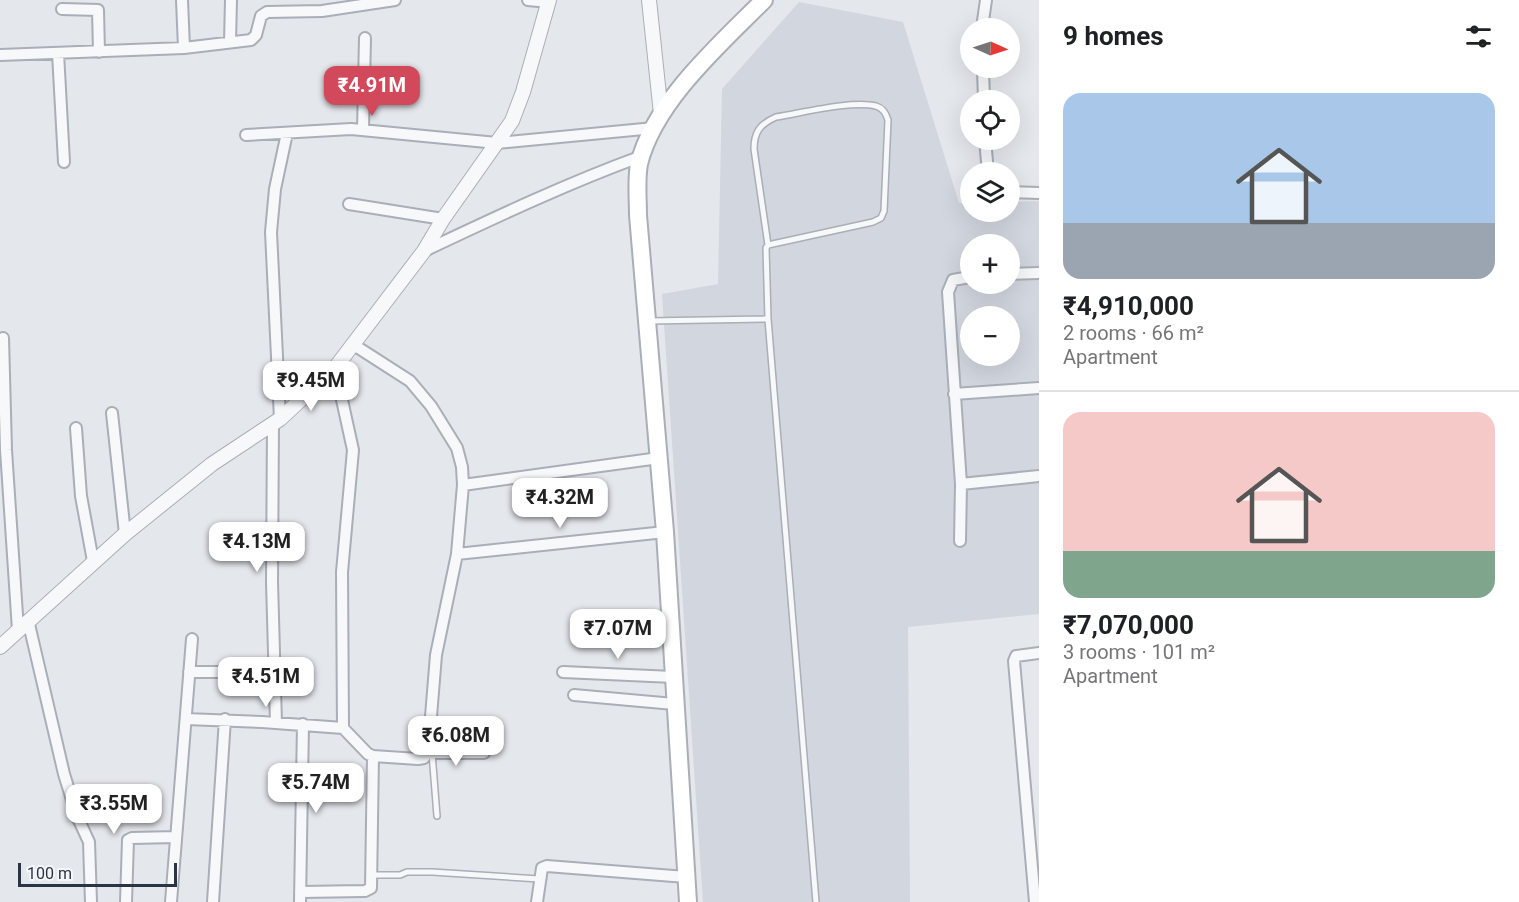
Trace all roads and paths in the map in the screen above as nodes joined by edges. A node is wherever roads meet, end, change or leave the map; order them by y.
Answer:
1 (182, 0) edge
2 (231, 0) edge
3 (395, 0) edge
4 (528, 0) edge
5 (649, 0) edge
6 (764, 0) edge
7 (986, 0) edge
8 (549, 1) edge
9 (364, 2) edge
10 (321, 5) edge
11 (62, 9) dead end
12 (983, 18) edge
13 (365, 38) dead end
14 (230, 42) junction
15 (184, 48) junction
16 (99, 52) junction
17 (58, 53) junction
18 (0, 55) edge
19 (657, 121) junction
20 (363, 130) junction
21 (287, 133) junction
22 (246, 135) dead end
23 (497, 143) junction
24 (642, 156) junction
25 (64, 162) dead end
26 (1020, 192) edge
27 (1039, 193) edge
28 (349, 204) dead end
29 (443, 219) junction
30 (768, 245) junction
31 (424, 251) junction
32 (1039, 273) edge
33 (1020, 274) edge
34 (960, 279) edge
35 (768, 319) junction
36 (648, 321) junction
37 (3, 338) dead end
38 (354, 345) junction
39 (335, 368) junction
40 (1039, 388) edge
41 (954, 394) junction
42 (112, 413) dead end
43 (276, 421) junction
44 (76, 428) dead end
45 (659, 458) junction
46 (1039, 476) edge
47 (961, 484) junction
48 (464, 485) junction
49 (665, 532) junction
50 (125, 534) junction
51 (960, 541) dead end
52 (457, 554) junction
53 (93, 561) junction
54 (23, 625) junction
55 (192, 639) dead end
56 (0, 647) edge
57 (1039, 653) edge
58 (189, 672) junction
59 (274, 672) junction
60 (563, 672) dead end
61 (673, 676) junction
62 (574, 696) dead end
63 (674, 704) junction
64 (186, 718) junction
65 (225, 719) junction
66 (276, 723) junction
67 (303, 724) junction
68 (343, 729) junction
69 (430, 753) junction
70 (484, 753) dead end
71 (373, 756) junction
72 (437, 816) dead end
73 (176, 837) junction
74 (372, 875) junction
75 (686, 877) junction
76 (539, 879) junction
77 (300, 897) edge
78 (91, 902) edge
79 (126, 902) edge
80 (171, 902) edge
81 (213, 902) edge
82 (537, 902) edge
83 (688, 902) edge
84 (816, 902) edge
85 (1035, 902) edge

1 - 15 street
2 - 14 street
3 - 9 street
4 - 8 street
5 - 19 street
6 - 19 main road
7 - 12 street
8 - 23 street
9 - 10 street
10 - 14 street
11 - 16 street
13 - 20 street
14 - 15 street
15 - 16 street
16 - 17 street
17 - 18 street
17 - 25 street
19 - 23 street
19 - 24 main road
20 - 21 street
20 - 23 street
21 - 22 street
21 - 43 street
23 - 29 street
24 - 31 street
24 - 36 main road
26 - 27 street
28 - 29 street
29 - 31 street
30 - 30 lane
30 - 35 lane
31 - 38 street
32 - 33 street
34 - 41 street
35 - 36 lane
35 - 84 lane
36 - 45 main road
37 - 54 street
38 - 39 street
38 - 48 street
39 - 43 street
39 - 68 street
40 - 41 street
41 - 47 street
42 - 50 street
43 - 50 street
43 - 59 street
44 - 53 street
45 - 48 street
45 - 49 main road
46 - 47 street
47 - 51 street
48 - 52 street
49 - 52 street
49 - 61 main road
50 - 53 street
52 - 69 street
53 - 54 street
54 - 56 street
54 - 78 street
55 - 58 street
57 - 85 street
58 - 59 street
58 - 64 street
59 - 66 street
60 - 61 street
61 - 63 main road
62 - 63 street
63 - 75 main road
64 - 65 street
64 - 73 street
65 - 66 street
65 - 81 street
66 - 67 street
67 - 68 street
67 - 77 street
68 - 71 street
69 - 70 street
69 - 71 street
69 - 72 lane
71 - 74 street
73 - 79 street
73 - 80 street
74 - 76 lane
74 - 77 street
75 - 76 street
75 - 83 main road
76 - 82 street

